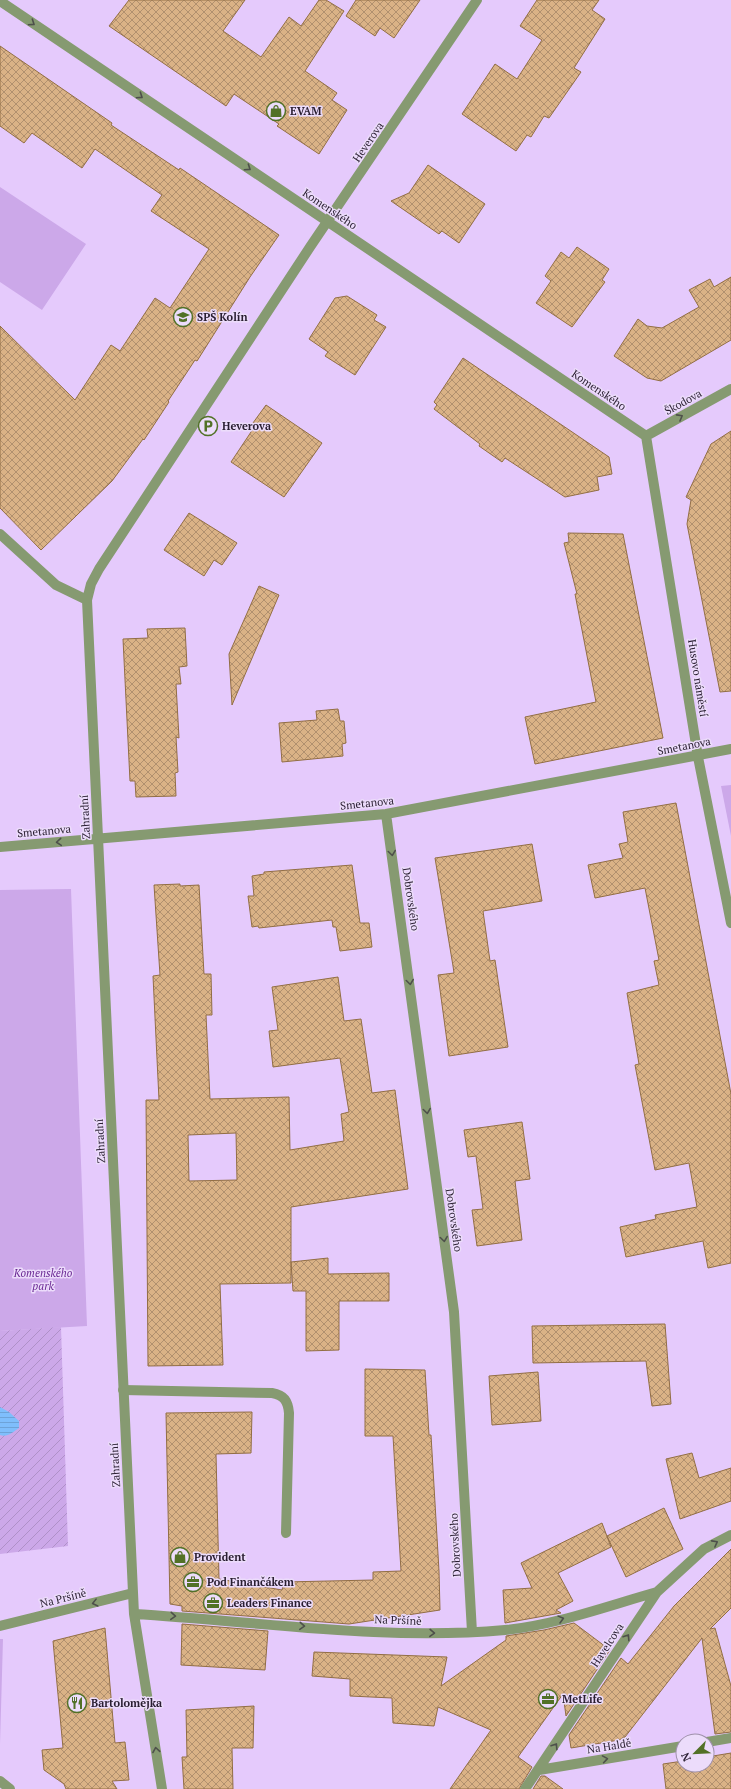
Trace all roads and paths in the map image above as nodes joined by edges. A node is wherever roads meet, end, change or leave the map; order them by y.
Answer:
1 (477, 0) edge
2 (0, 2) edge
3 (328, 222) junction
4 (731, 389) edge
5 (646, 436) junction
6 (0, 534) edge
7 (87, 600) junction
8 (731, 749) edge
9 (698, 757) junction
10 (386, 814) junction
11 (98, 838) junction
12 (0, 847) edge
13 (731, 924) edge
14 (123, 1390) junction
15 (286, 1533) dead end
16 (731, 1535) edge
17 (657, 1592) junction
18 (133, 1593) junction
19 (134, 1614) junction
20 (0, 1626) edge
21 (472, 1632) junction
22 (731, 1738) edge
23 (715, 1741) edge
24 (675, 1747) edge
25 (539, 1770) junction
26 (0, 1781) edge
27 (10, 1789) edge
28 (162, 1789) edge
29 (525, 1789) edge

1 - 3 street, Heverova
2 -> 3 street, Komenského
3 - 5 street, Komenského
3 - 7 street, Heverova
5 -> 4 street, Škodova
5 - 9 street, Husovo náměstí
6 - 7 street
7 - 11 street, Zahradní
8 - 9 street, Smetanova
9 - 10 street, Smetanova
9 - 13 street, Husovo náměstí
10 - 11 street, Smetanova
10 -> 21 street, Dobrovského
11 -> 12 street, Smetanova
11 - 14 street, Zahradní
14 - 15 street
14 - 18 street, Zahradní
17 -> 16 street, Havelcova
21 -> 17 street, Na Pršíně
25 -> 17 street, Havelcova
18 - 19 street, Zahradní
18 -> 20 street, Na Pršíně
19 -> 21 street, Na Pršíně
28 -> 19 street, Zahradní
22 - 23 street
25 -> 24 street, Na Haldě
25 - 29 street, Havelcova
26 - 27 street

